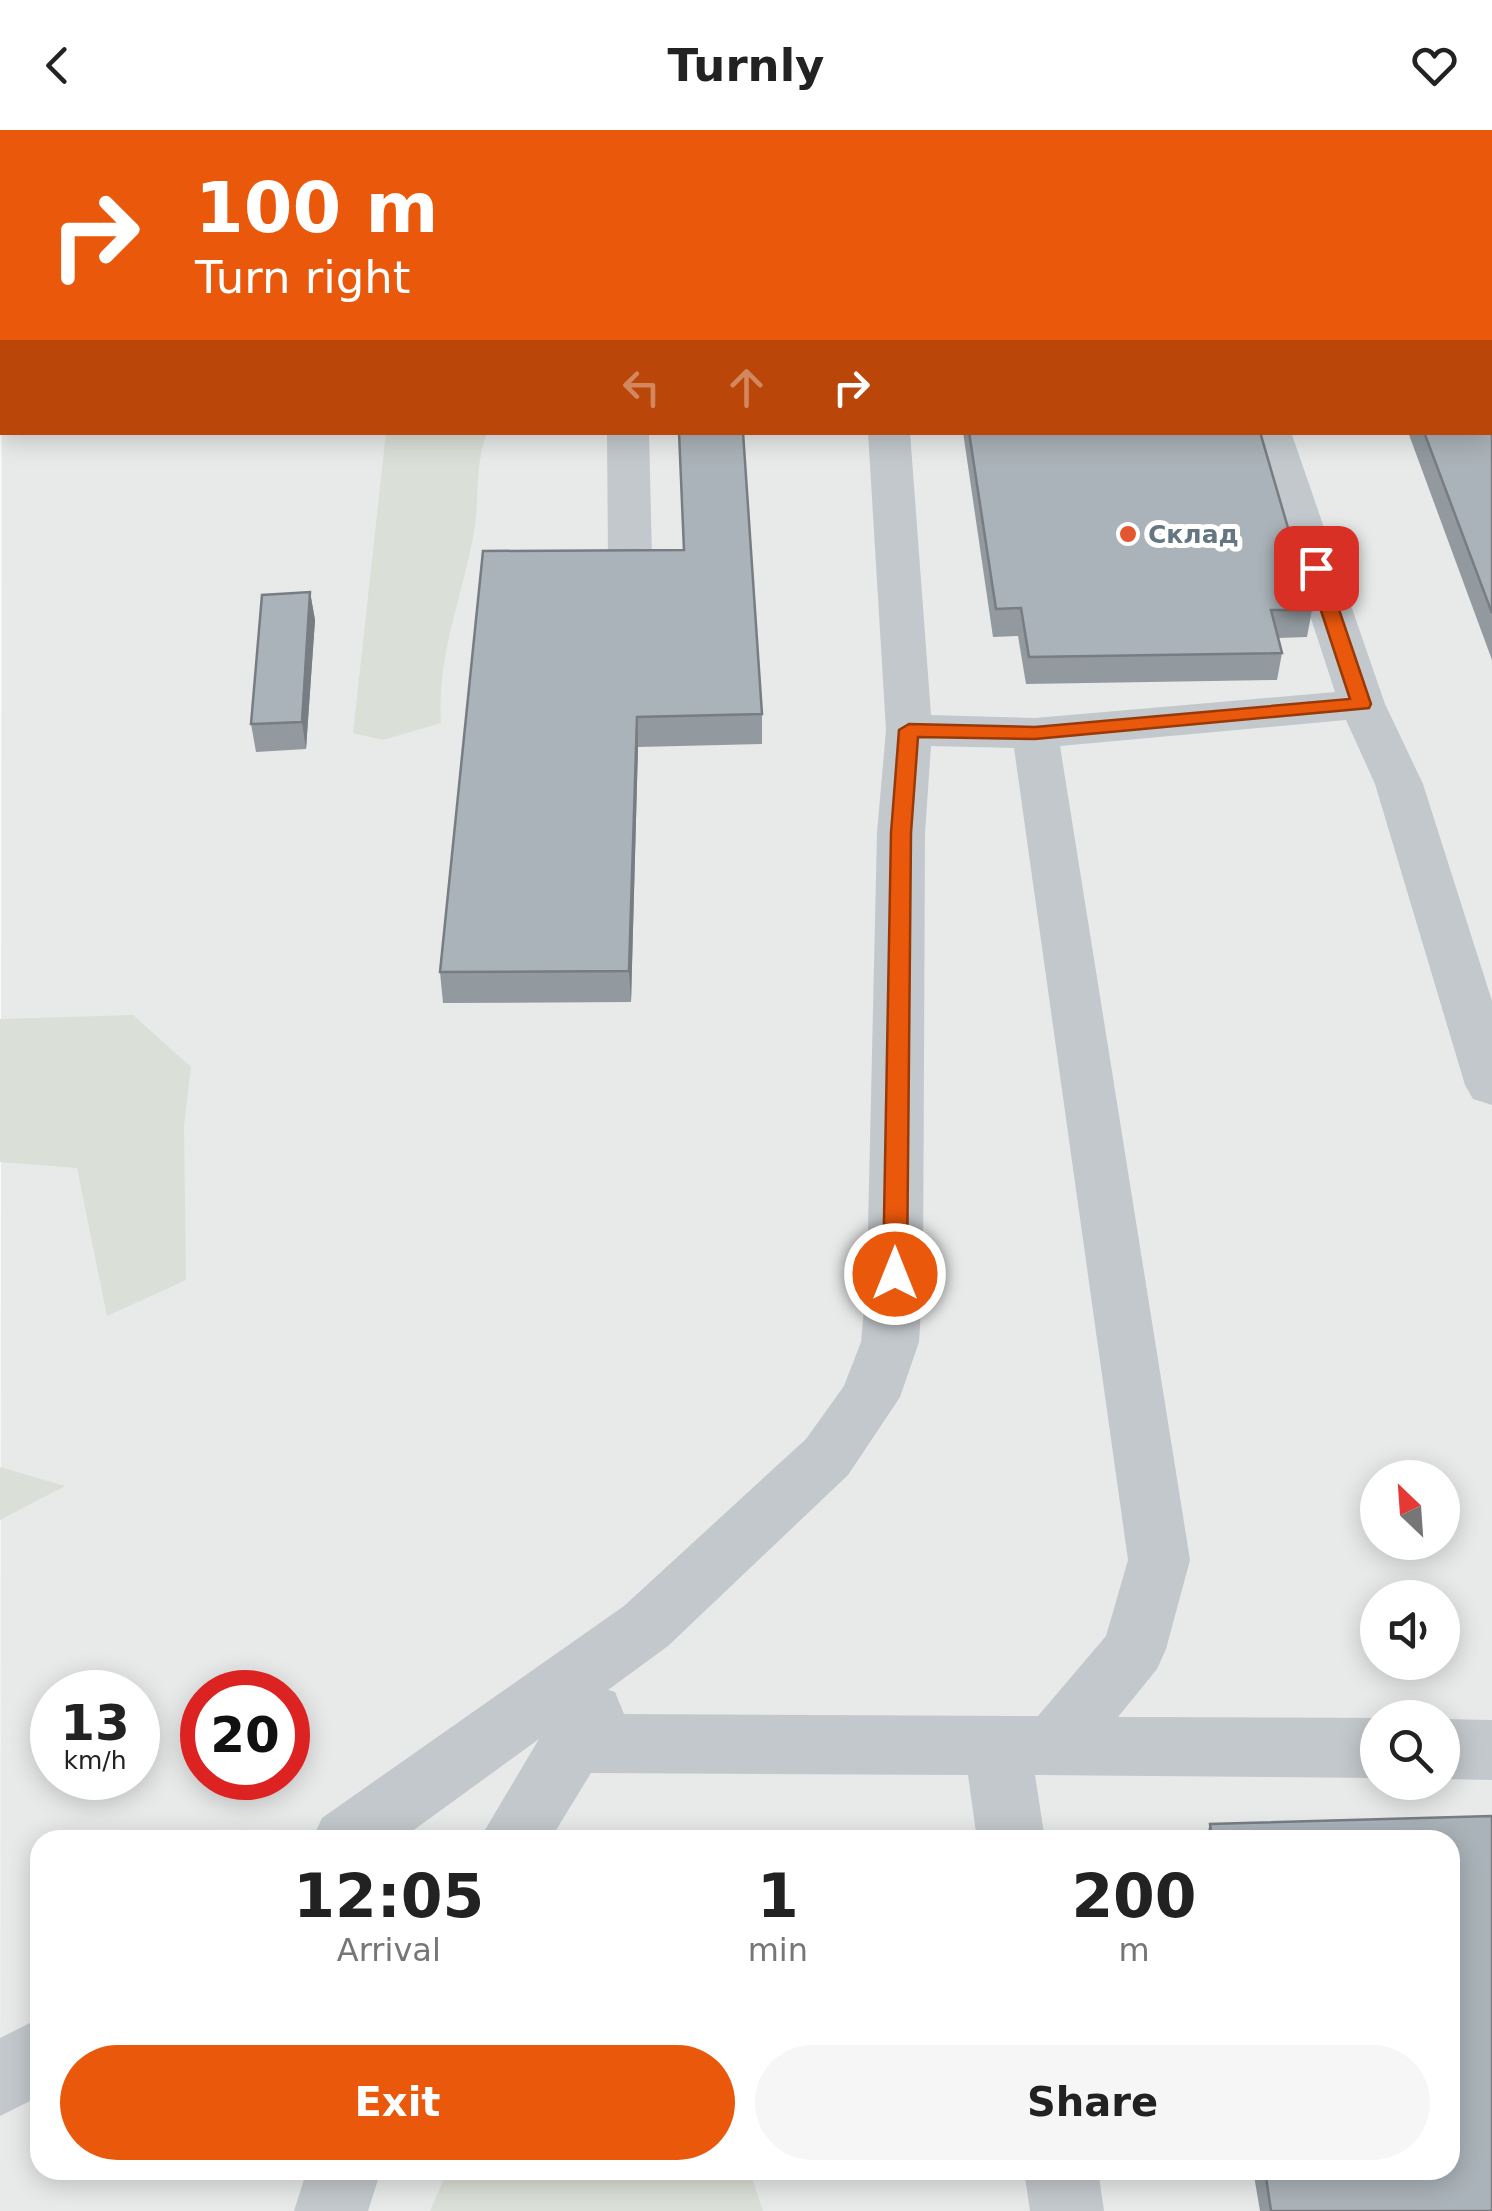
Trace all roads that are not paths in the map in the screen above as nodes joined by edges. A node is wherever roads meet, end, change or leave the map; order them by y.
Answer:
1 (628, 435) edge
2 (889, 435) edge
3 (1271, 435) edge
4 (630, 558) edge
5 (1362, 704) junction
6 (909, 730) junction
7 (1035, 733) junction
8 (1492, 1085) edge
9 (646, 1626) junction
10 (573, 1743) junction
11 (1026, 1744) junction
12 (1360, 1748) edge
13 (1460, 1749) edge
14 (1492, 1750) edge
15 (360, 1830) edge
16 (518, 1830) edge
17 (1013, 1830) edge
18 (30, 2060) edge
19 (0, 2081) edge
20 (341, 2180) edge
21 (1062, 2180) edge
22 (331, 2211) edge
23 (1067, 2211) edge

1 - 4 lane
2 - 6 lane
3 - 5 lane
5 - 7 lane
5 - 8 lane
6 - 7 lane
6 - 9 lane
7 - 11 lane
9 - 10 lane
9 - 15 lane
10 - 11 lane
10 - 16 lane
11 - 12 lane
11 - 17 lane
13 - 14 lane
18 - 19 lane
20 - 22 lane
21 - 23 lane

